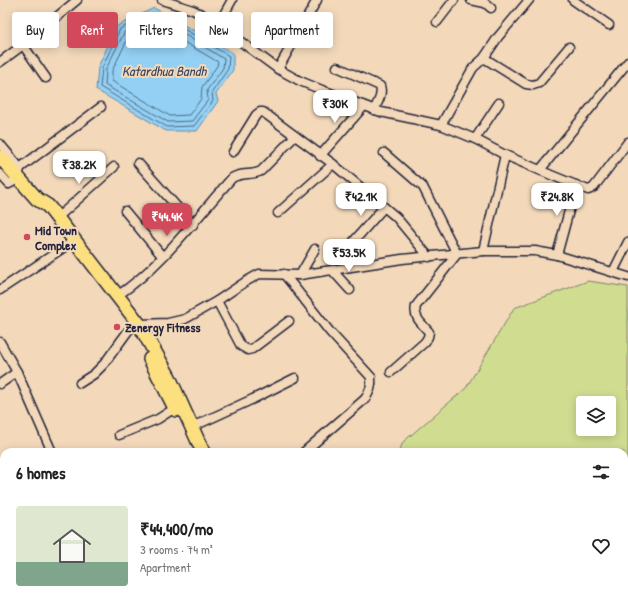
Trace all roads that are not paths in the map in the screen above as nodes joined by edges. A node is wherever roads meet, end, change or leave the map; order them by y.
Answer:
1 (77, 0) edge
2 (162, 0) edge
3 (232, 0) edge
4 (317, 0) edge
5 (454, 0) edge
6 (471, 0) edge
7 (529, 0) edge
8 (573, 0) edge
9 (492, 8) dead end
10 (196, 12) edge
11 (225, 12) edge
12 (59, 15) edge
13 (437, 22) dead end
14 (609, 25) dead end
15 (243, 43) edge
16 (569, 47) dead end
17 (19, 48) edge
18 (25, 48) edge
19 (484, 58) junction
20 (0, 62) edge
21 (628, 62) edge
22 (337, 67) dead end
23 (278, 69) junction
24 (46, 78) dead end
25 (499, 103) dead end
26 (101, 106) dead end
27 (364, 106) junction
28 (374, 110) junction
29 (441, 125) junction
30 (295, 136) junction
31 (475, 139) junction
32 (628, 142) edge
33 (0, 144) edge
34 (233, 152) dead end
35 (384, 153) dead end
36 (505, 154) junction
37 (320, 156) junction
38 (138, 163) dead end
39 (333, 164) junction
40 (114, 167) dead end
41 (9, 169) edge
42 (540, 170) junction
43 (576, 185) junction
44 (37, 199) junction
45 (384, 207) junction
46 (125, 211) dead end
47 (278, 214) dead end
48 (57, 218) junction
49 (193, 225) junction
50 (628, 242) edge
51 (69, 244) junction
52 (315, 249) dead end
53 (483, 251) junction
54 (457, 254) junction
55 (557, 255) junction
56 (162, 256) junction
57 (429, 257) junction
58 (355, 266) junction
59 (332, 270) junction
60 (613, 272) junction
61 (284, 274) junction
62 (300, 275) junction
63 (628, 277) edge
64 (0, 290) edge
65 (350, 290) dead end
66 (117, 296) junction
67 (217, 301) junction
68 (289, 321) dead end
69 (135, 326) junction
70 (0, 342) edge
71 (17, 372) junction
72 (391, 372) dead end
73 (295, 378) dead end
74 (80, 383) dead end
75 (0, 384) edge
76 (175, 408) junction
77 (192, 426) junction
78 (119, 435) dead end
79 (50, 448) edge
80 (191, 448) edge
81 (201, 448) edge
82 (309, 448) edge

1 - 12 street
2 - 10 street
3 - 11 street
4 - 23 street
5 - 13 street
6 - 9 street
7 - 19 street
8 - 14 street
15 - 23 street
16 - 19 street
17 - 20 street
18 - 24 street
19 - 29 street
21 - 42 street
22 - 28 street
23 - 27 street
25 - 31 street
26 - 41 street
27 - 28 street
27 - 37 street
28 - 29 street
29 - 31 street
30 - 34 street
30 - 37 street
30 - 49 street
31 - 36 street
32 - 43 street
33 - 41 street
35 - 54 street
36 - 42 street
36 - 53 street
37 - 39 street
38 - 49 street
39 - 45 street
39 - 47 street
40 - 48 street
41 - 44 main road
42 - 43 street
43 - 55 street
44 - 48 main road
44 - 51 main road
45 - 57 street
45 - 58 street
46 - 56 street
48 - 66 main road
49 - 56 street
50 - 60 street
51 - 64 street
51 - 69 main road
52 - 62 street
53 - 54 street
53 - 55 street
54 - 57 street
54 - 72 street
55 - 60 street
56 - 66 street
57 - 58 street
58 - 59 street
59 - 62 street
59 - 65 street
60 - 63 street
61 - 62 street
61 - 67 street
61 - 82 street
66 - 69 main road
67 - 68 street
67 - 69 street
69 - 74 street
69 - 76 main road
69 - 77 main road
70 - 71 street
71 - 75 street
71 - 79 street
73 - 77 street
76 - 78 street
76 - 80 main road
77 - 81 main road

